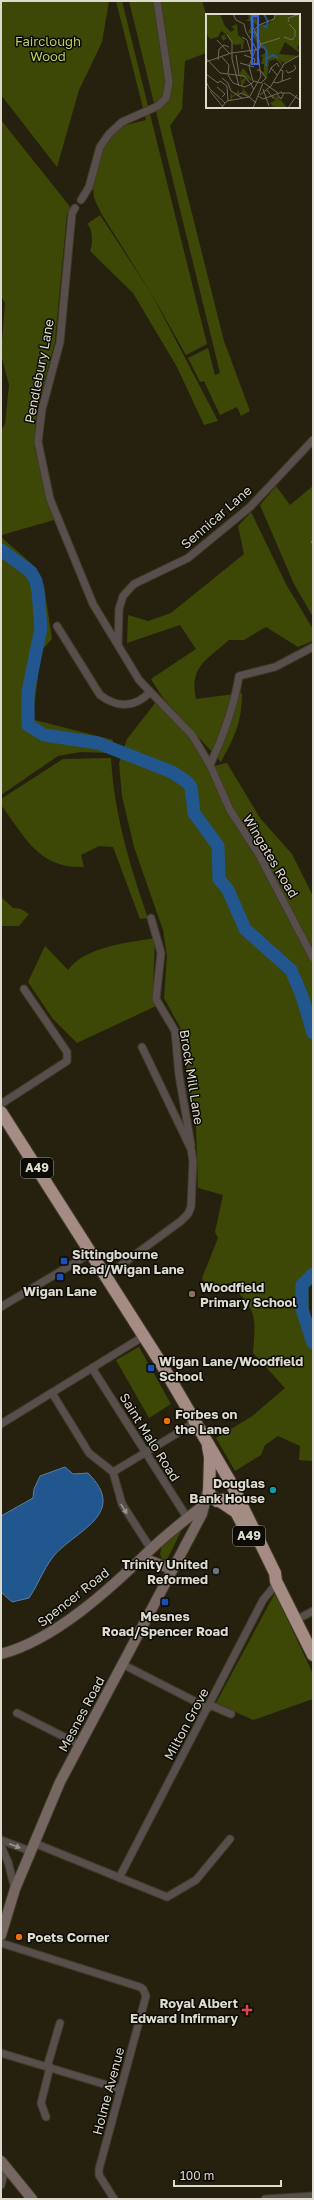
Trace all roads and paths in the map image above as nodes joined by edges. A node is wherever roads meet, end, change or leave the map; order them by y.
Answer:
1 (157, 1) edge
2 (81, 200) dead end
3 (75, 208) dead end
4 (313, 440) edge
5 (58, 626) dead end
6 (118, 644) junction
7 (313, 647) edge
8 (150, 692) junction
9 (210, 765) junction
10 (151, 918) dead end
11 (313, 958) edge
12 (24, 989) dead end
13 (142, 1046) dead end
14 (1, 1104) edge
15 (1, 1112) edge
16 (191, 1149) junction
17 (91, 1253) junction
18 (106, 1276) junction
19 (1, 1307) edge
20 (144, 1336) junction
21 (92, 1368) junction
22 (52, 1392) junction
23 (196, 1422) junction
24 (1, 1424) edge
25 (207, 1442) junction
26 (145, 1453) junction
27 (113, 1472) junction
28 (231, 1483) junction
29 (208, 1488) junction
30 (221, 1502) junction
31 (203, 1509) junction
32 (185, 1521) junction
33 (192, 1533) junction
34 (151, 1549) junction
35 (158, 1562) junction
36 (137, 1564) junction
37 (171, 1569) junction
38 (277, 1582) junction
39 (313, 1611) edge
40 (296, 1620) junction
41 (1, 1654) edge
42 (313, 1655) edge
43 (122, 1664) junction
44 (209, 1706) junction
45 (17, 1713) dead end
46 (231, 1714) dead end
47 (80, 1745) junction
48 (230, 1839) dead end
49 (1, 1840) edge
50 (1, 1846) edge
51 (32, 1847) junction
52 (119, 1878) junction
53 (15, 1889) junction
54 (1, 1935) edge
55 (1, 1943) edge
56 (60, 2024) dead end
57 (1, 2053) edge
58 (49, 2067) junction
59 (120, 2089) junction
60 (46, 2117) dead end
61 (4, 2164) edge
62 (1, 2185) edge
63 (313, 2196) edge
64 (112, 2197) edge
65 (300, 2198) edge
66 (32, 2199) edge
67 (104, 2199) edge
68 (265, 2199) edge

1 - 2 street
3 - 6 street, Pendlebury Lane
4 - 6 street, Sennicar Lane
5 - 8 street
6 - 8 street, Wingates Road
7 - 9 street
8 - 9 street, Wingates Road
9 - 11 street, Wingates Road
10 - 16 street, Brock Mill Lane
12 - 14 street
13 - 16 street, Brock Mill Lane
15 - 17 highway, A49
16 - 18 street, Brock Mill Lane
17 - 18 highway, A49
17 - 19 street
18 - 20 highway, A49
20 - 21 street
20 - 23 highway, A49
21 - 22 street
21 - 26 street, Saint Malo Road
22 - 24 street
22 - 27 street
23 - 25 highway, A49
23 - 26 street
25 - 28 highway, A49
25 - 29 highway, A49
26 - 27 street
26 - 32 street, Saint Malo Road
27 -> 34 street
28 - 29 highway
28 - 30 highway
28 - 38 highway, A49
29 - 30 highway, A49
29 - 31 main road, Mesnes Road
30 - 31 main road, Mesnes Road
30 - 38 highway, A49
31 - 32 main road, Spencer Road
31 - 33 main road, Mesnes Road
32 - 33 street, Saint Malo Road
32 - 34 main road, Spencer Road
33 - 37 main road, Mesnes Road
34 - 35 main road
34 - 36 main road, Spencer Road
35 - 36 main road
35 - 37 main road
36 - 41 main road, Spencer Road
37 - 43 main road, Mesnes Road
38 - 40 highway, A49
38 - 44 street, Milton Grove
39 - 40 street
40 - 42 highway, A49
43 - 44 street
43 - 47 main road, Mesnes Road
44 - 46 street
44 - 52 street, Milton Grove
45 - 47 street
47 - 51 main road, Mesnes Road
48 - 52 street
49 -> 51 street
50 - 53 street
51 - 52 street
51 - 53 main road, Mesnes Road
53 - 54 main road, Mesnes Road
55 - 59 street, Holme Avenue
56 - 58 street
57 - 58 street
58 - 59 street
58 - 60 street
59 - 64 street, Holme Avenue
61 - 62 street
61 - 66 main road
63 - 65 street
64 - 67 street
65 - 68 street

